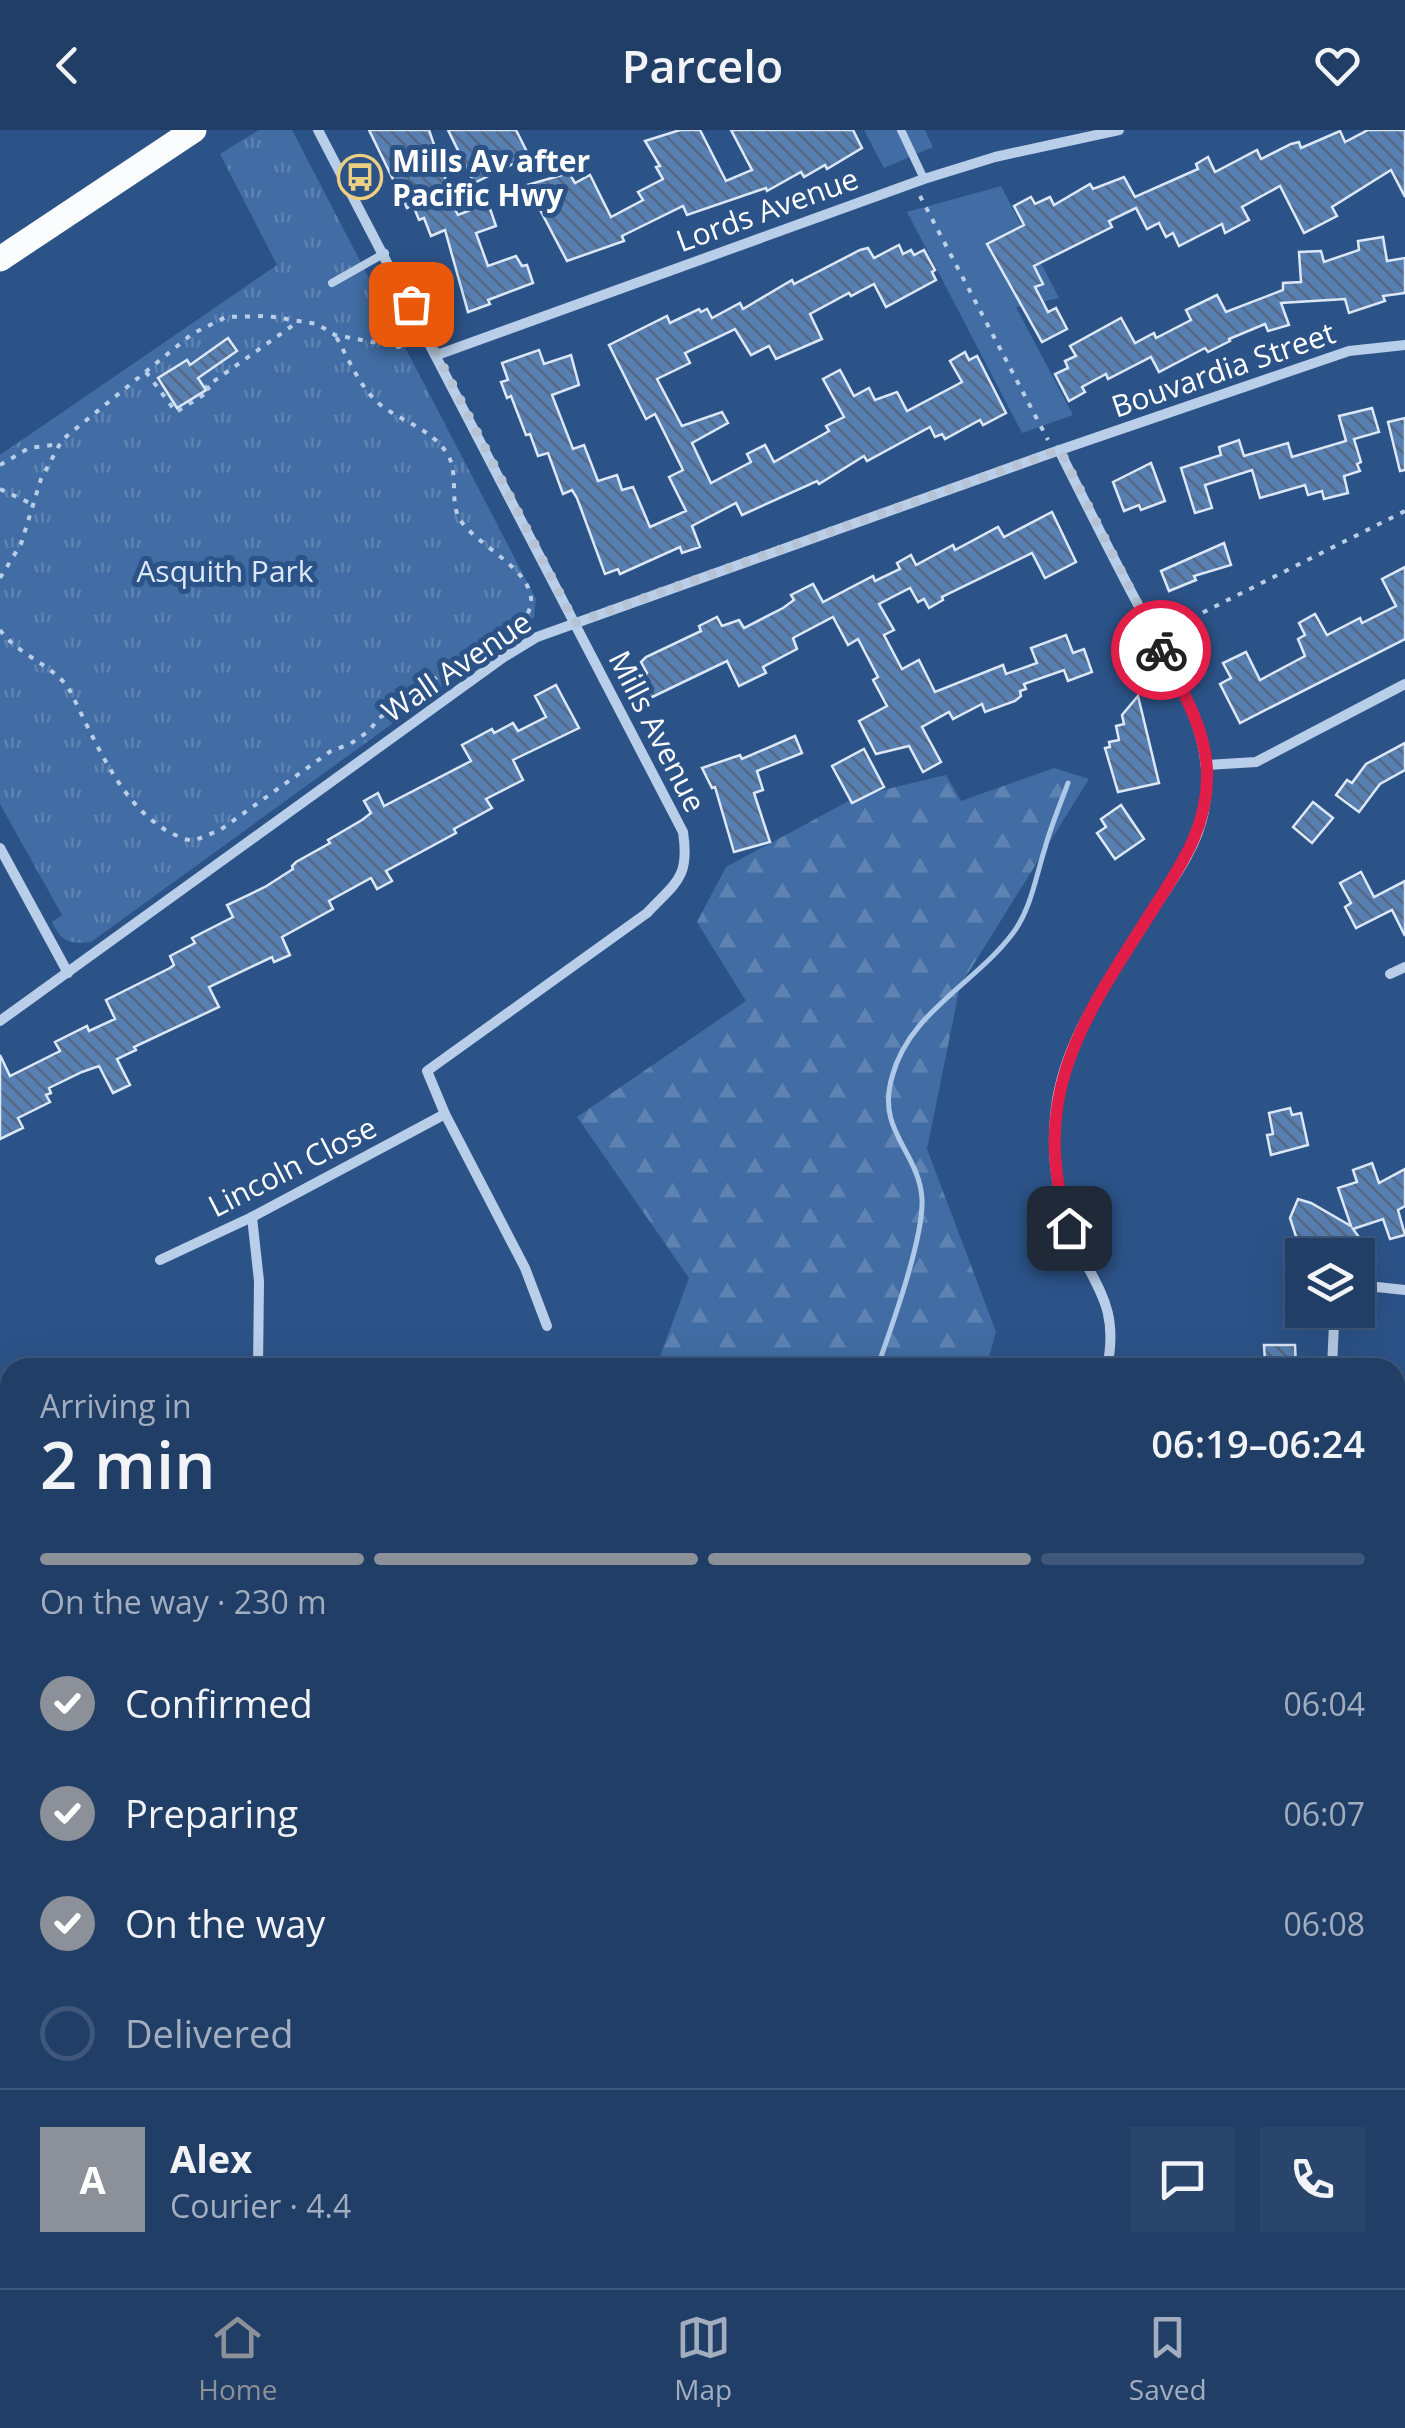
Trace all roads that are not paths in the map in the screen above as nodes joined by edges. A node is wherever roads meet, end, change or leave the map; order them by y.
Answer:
1 (194, 130) edge
2 (318, 130) edge
3 (901, 130) edge
4 (1119, 130) edge
5 (919, 181) junction
6 (385, 253) junction
7 (0, 259) edge
8 (332, 282) dead end
9 (1405, 345) edge
10 (437, 355) junction
11 (1057, 451) junction
12 (575, 623) junction
13 (1405, 684) edge
14 (1207, 765) junction
15 (0, 848) edge
16 (1405, 967) edge
17 (68, 973) junction
18 (1390, 974) dead end
19 (0, 1021) edge
20 (445, 1114) junction
21 (252, 1217) junction
22 (160, 1260) dead end
23 (1375, 1288) edge
24 (1405, 1290) edge
25 (547, 1326) dead end
26 (1334, 1328) edge
27 (258, 1358) edge
28 (1109, 1358) edge
29 (1332, 1358) edge

1 - 7 main road
2 - 6 street, Mills Avenue
3 - 5 lane
4 - 5 street, Lords Avenue
5 - 10 street, Lords Avenue
6 - 8 lane
6 - 10 street, Mills Avenue
9 - 11 street, Bouvardia Street
10 - 12 street, Mills Avenue
11 - 12 street, Wall Avenue
11 - 14 street
12 - 17 street, Wall Avenue
12 - 20 street, Mills Avenue
13 - 14 street
14 - 28 street
15 - 17 street
16 - 18 street
17 - 19 street, Wall Avenue
20 - 21 street, Lincoln Close
20 - 25 street, Mills Avenue
21 - 22 street, Lincoln Close
21 - 27 street
23 - 24 street
26 - 29 street

